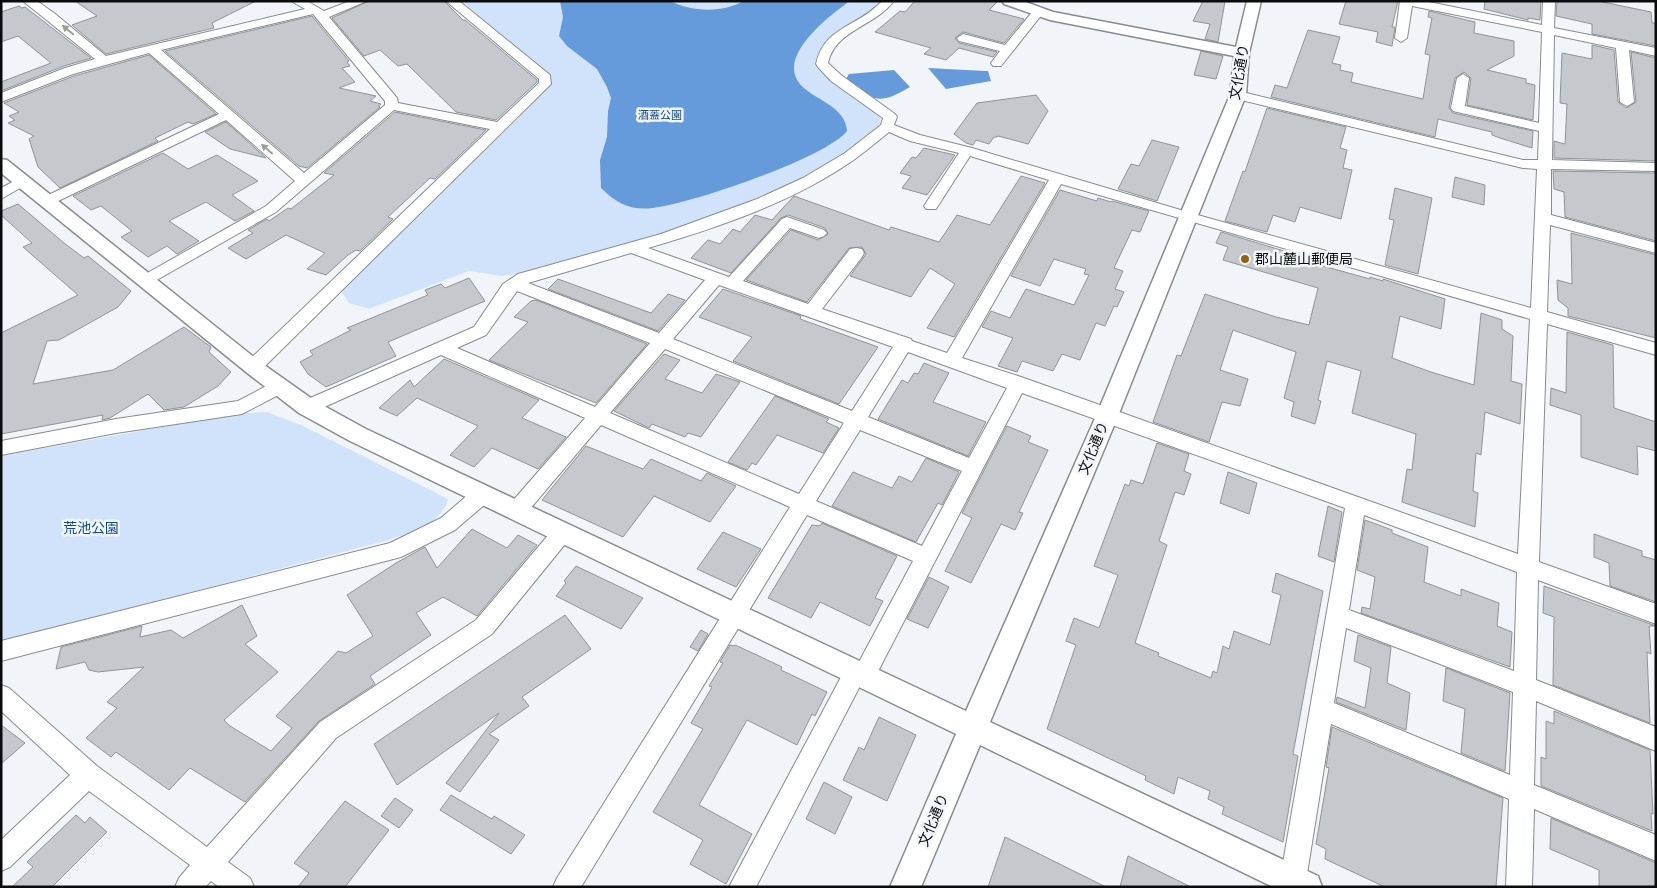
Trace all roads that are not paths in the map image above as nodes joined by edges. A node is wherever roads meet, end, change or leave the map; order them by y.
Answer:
1 (29, 1) edge
2 (297, 1) edge
3 (361, 1) edge
4 (452, 1) edge
5 (888, 1) edge
6 (1010, 1) edge
7 (1254, 1) edge
8 (1407, 1) edge
9 (1549, 1) edge
10 (319, 13) junction
11 (1037, 13) junction
12 (1548, 30) junction
13 (963, 38) dead end
14 (1400, 38) dead end
15 (1622, 45) junction
16 (152, 49) junction
17 (1008, 49) junction
18 (1242, 52) junction
19 (1656, 52) edge
20 (104, 60) junction
21 (997, 63) dead end
22 (1463, 78) dead end
23 (1238, 94) junction
24 (1, 98) edge
25 (1627, 102) dead end
26 (391, 106) junction
27 (228, 115) junction
28 (500, 127) junction
29 (887, 127) junction
30 (1544, 128) junction
31 (968, 151) junction
32 (1, 164) edge
33 (1543, 165) junction
34 (1656, 167) edge
35 (1057, 178) junction
36 (22, 180) junction
37 (304, 181) junction
38 (1, 195) edge
39 (47, 201) junction
40 (931, 206) dead end
41 (1189, 217) junction
42 (1543, 218) junction
43 (819, 233) dead end
44 (631, 248) junction
45 (1656, 248) edge
46 (856, 253) dead end
47 (148, 280) junction
48 (724, 281) junction
49 (515, 284) junction
50 (812, 311) junction
51 (1538, 315) junction
52 (662, 341) junction
53 (905, 343) junction
54 (440, 348) junction
55 (1656, 349) edge
56 (952, 360) junction
57 (254, 367) junction
58 (1018, 383) junction
59 (280, 386) junction
60 (307, 407) junction
61 (597, 415) junction
62 (1107, 416) junction
63 (856, 421) junction
64 (1, 448) edge
65 (973, 468) junction
66 (484, 494) junction
67 (803, 504) junction
68 (1356, 504) junction
69 (517, 510) junction
70 (563, 532) junction
71 (926, 558) junction
72 (1528, 569) junction
73 (733, 614) junction
74 (1656, 614) edge
75 (1337, 615) junction
76 (1, 651) edge
77 (860, 673) junction
78 (1525, 686) junction
79 (1, 696) edge
80 (1322, 708) junction
81 (973, 728) junction
82 (1656, 739) edge
83 (88, 775) junction
84 (1522, 791) junction
85 (1656, 848) edge
86 (1, 858) edge
87 (209, 863) junction
88 (1300, 883) edge
89 (188, 887) edge
90 (240, 887) edge
91 (566, 887) edge
92 (742, 887) edge
93 (905, 887) edge
94 (1519, 887) edge

20 -> 1 street
2 - 10 street
3 - 10 street
4 - 28 street
5 - 29 street
6 - 11 street
7 - 18 street, 文化通り
8 - 12 street
8 - 14 street
9 - 12 street
10 - 16 street
10 - 26 street
11 - 17 street
11 - 18 street
12 - 15 street
12 - 30 street
13 - 17 street
15 - 19 street
15 - 25 street
16 - 20 street
16 - 27 street
17 - 21 street
18 - 23 street, 文化通り
20 - 24 street
22 - 30 street
23 - 33 street
23 - 41 street, 文化通り
26 - 28 street
26 - 37 street
37 -> 27 street
27 - 39 street
28 - 57 street
29 - 31 street
29 - 44 street
30 - 33 street
31 - 35 street
31 - 40 street
32 - 36 street
33 - 34 street
33 - 42 street
35 - 41 street
35 - 56 street
36 - 38 street
36 - 39 street
37 - 47 street
39 - 47 street
41 - 51 street
41 - 62 street, 文化通り
42 - 45 street
42 - 51 street
43 - 48 street
44 - 48 street
44 - 49 street
46 - 50 street
47 - 57 street
48 - 50 street
48 - 52 street
49 - 52 street
49 - 54 street
50 - 53 street
51 - 55 street
51 - 72 street
52 - 61 street
52 - 63 street
53 - 56 street
53 - 63 street
54 - 60 street
54 - 61 street
56 - 58 street
57 - 59 street
58 - 62 street
58 - 65 street
59 - 60 street
59 - 64 street
60 - 66 street
61 - 67 street
61 - 69 street
62 - 68 street
62 - 81 street, 文化通り
63 - 65 street
63 - 67 street
65 - 71 street
66 - 69 street
66 - 76 street
67 - 71 street
67 - 73 street
68 - 72 street
68 - 75 street
69 - 70 street
70 - 73 street
70 - 87 street
71 - 77 street
72 - 74 street
72 - 78 street
73 - 77 street
73 - 91 street
75 - 78 street
75 - 80 street
77 - 81 street
77 - 92 street
78 - 82 street
78 - 84 street
79 - 83 street
80 - 84 street
80 - 88 street
81 - 88 street
81 - 93 street, 文化通り
83 - 86 street
83 - 87 street
84 - 85 street
84 - 94 street
87 - 89 street
87 - 90 street

